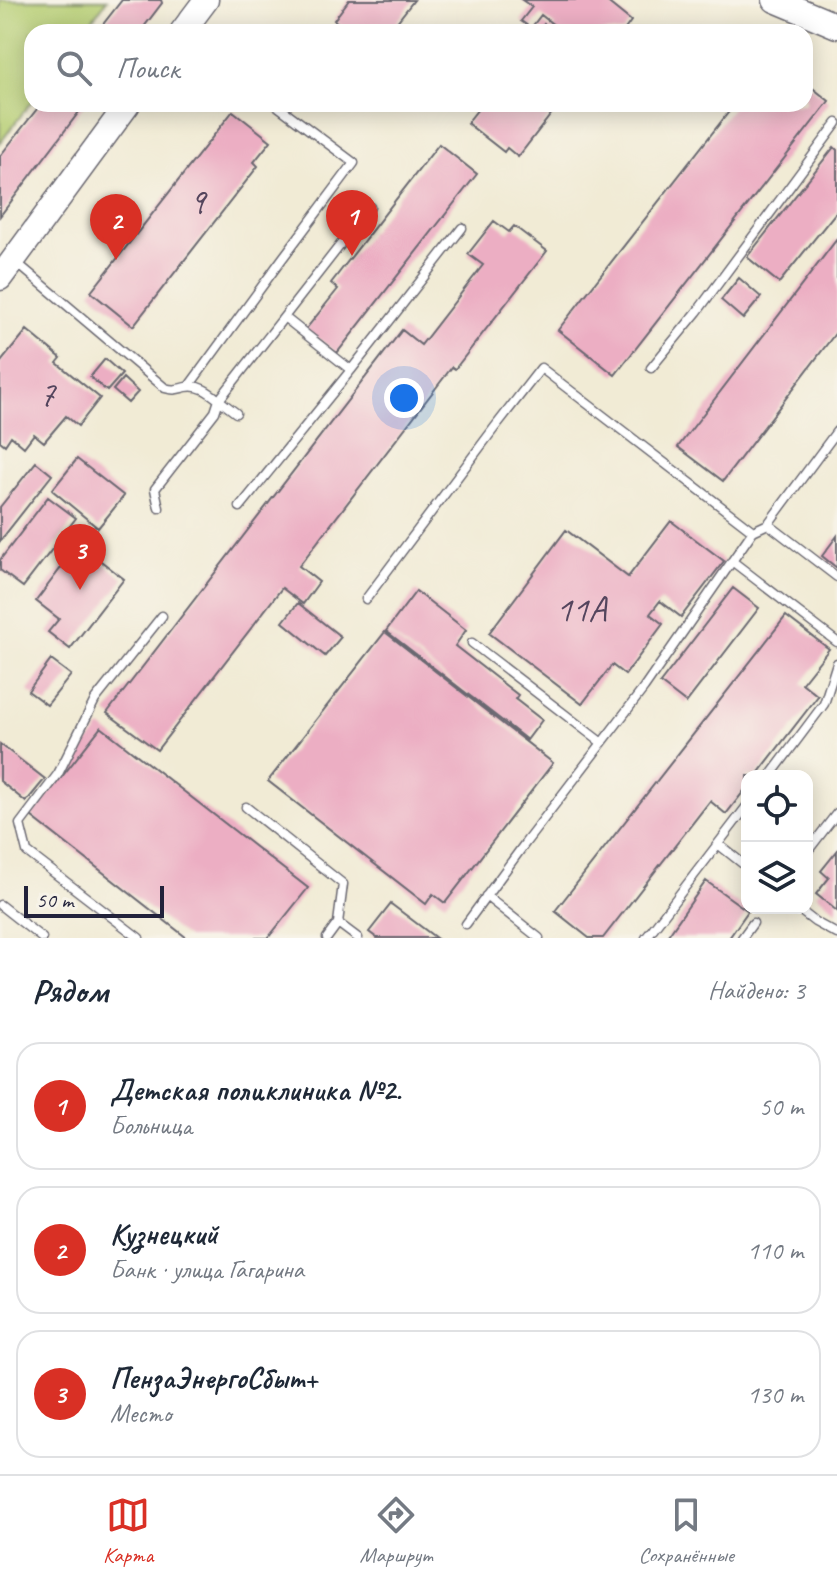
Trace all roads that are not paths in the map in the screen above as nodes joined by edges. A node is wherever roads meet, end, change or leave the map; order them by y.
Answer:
1 (206, 0) edge
2 (775, 0) edge
3 (188, 24) edge
4 (837, 26) edge
5 (122, 112) edge
6 (286, 112) edge
7 (837, 123) edge
8 (370, 207) dead end
9 (462, 228) dead end
10 (6, 269) edge
11 (284, 317) junction
12 (651, 368) dead end
13 (351, 370) junction
14 (189, 386) junction
15 (219, 400) junction
16 (236, 413) dead end
17 (837, 431) edge
18 (240, 507) dead end
19 (159, 508) dead end
20 (768, 524) junction
21 (753, 531) junction
22 (732, 561) junction
23 (837, 577) edge
24 (366, 599) dead end
25 (162, 616) dead end
26 (837, 642) edge
27 (472, 643) dead end
28 (837, 663) edge
29 (602, 743) junction
30 (774, 770) edge
31 (246, 807) dead end
32 (837, 813) edge
33 (741, 814) edge
34 (718, 844) junction
35 (813, 844) edge
36 (741, 862) edge
37 (486, 896) junction
38 (0, 905) edge
39 (805, 914) edge
40 (338, 923) junction
41 (753, 923) dead end
42 (466, 924) dead end
43 (837, 934) edge
44 (42, 938) edge
45 (139, 938) edge
46 (327, 938) edge
47 (358, 938) edge
48 (539, 938) edge
49 (646, 938) edge
50 (742, 938) edge

1 - 3 main road
2 - 4 main road
5 - 10 main road
6 - 14 lane
7 - 12 lane
8 - 11 lane
9 - 13 lane
10 - 14 lane
11 - 13 lane
11 - 15 lane
13 - 18 lane
14 - 15 lane
15 - 16 lane
15 - 19 lane
17 - 20 lane
20 - 21 lane
20 - 23 lane
21 - 22 lane
21 - 24 lane
22 - 26 lane
22 - 29 lane
25 - 45 lane
27 - 29 lane
28 - 30 lane
29 - 37 lane
31 - 40 lane
32 - 35 lane
33 - 34 lane
34 - 36 lane
34 - 49 lane
37 - 42 lane
37 - 48 lane
38 - 44 lane
39 - 43 lane
40 - 46 lane
40 - 47 lane
41 - 50 lane

